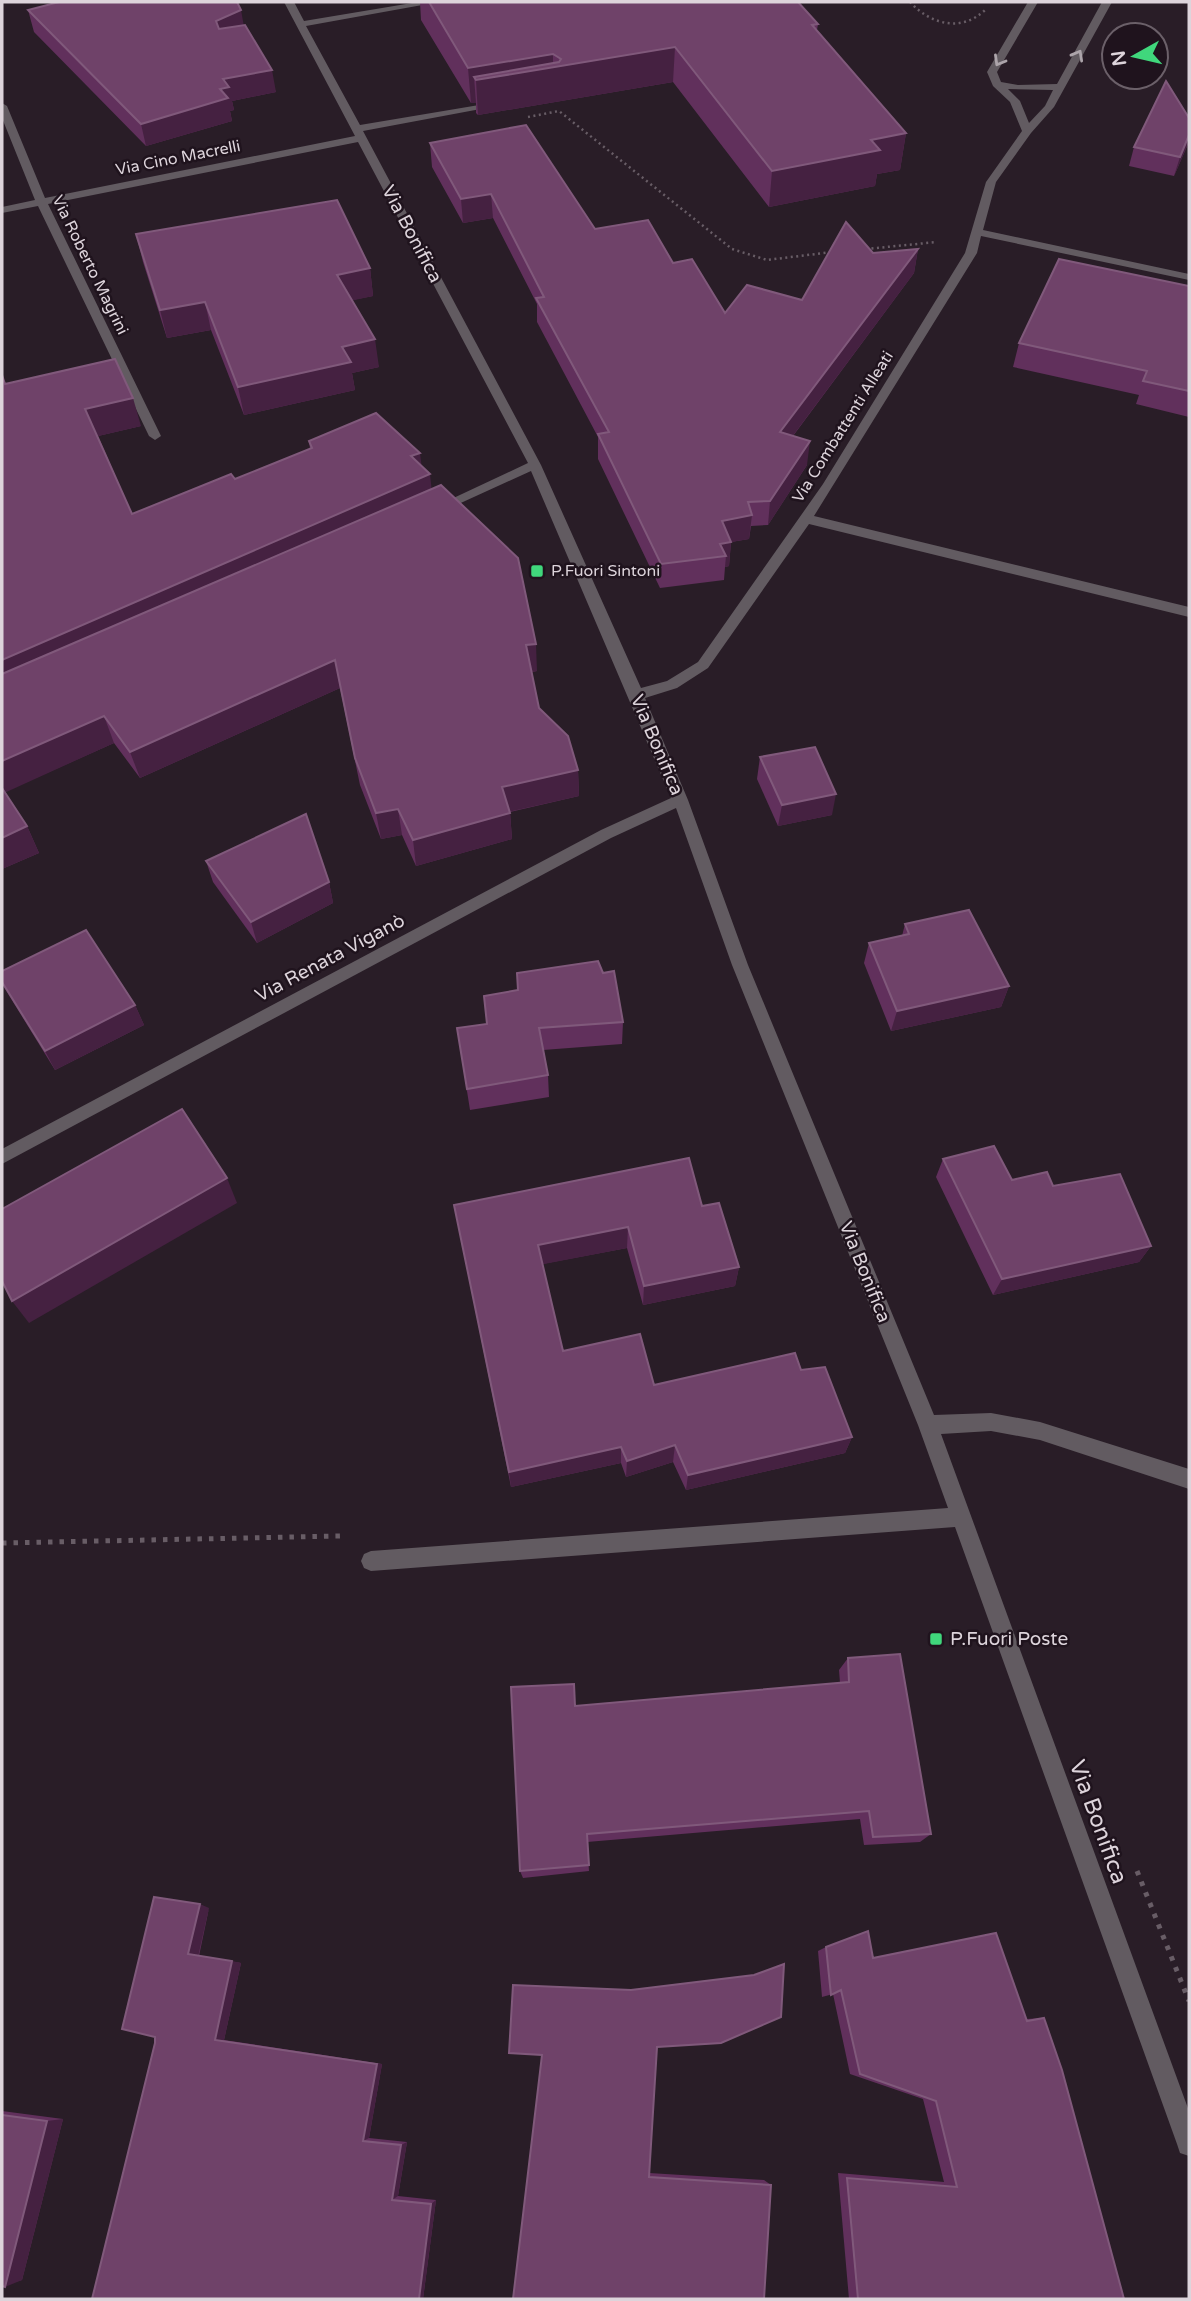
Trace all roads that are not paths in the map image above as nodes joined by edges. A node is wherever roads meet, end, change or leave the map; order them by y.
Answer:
1 (289, 2) edge
2 (434, 2) edge
3 (1033, 2) edge
4 (1107, 2) edge
5 (300, 24) junction
6 (997, 84) junction
7 (1060, 87) junction
8 (515, 102) edge
9 (2, 106) edge
10 (1027, 131) junction
11 (358, 133) junction
12 (41, 201) junction
13 (2, 210) edge
14 (979, 233) junction
15 (1189, 277) edge
16 (155, 436) dead end
17 (535, 465) junction
18 (421, 516) edge
19 (807, 519) junction
20 (1189, 612) edge
21 (636, 694) junction
22 (680, 800) junction
23 (2, 1157) edge
24 (928, 1425) junction
25 (1189, 1479) edge
26 (961, 1517) junction
27 (371, 1561) road end
28 (1189, 2144) edge

1 - 5 street, Via Bonifica
2 - 5 street
3 -> 6 street
7 -> 4 street, Via Combattenti Alleati
5 - 11 street, Via Bonifica
6 - 7 street
6 - 10 street
7 - 10 street, Via Combattenti Alleati
8 - 11 street, Via Cino Macrelli
9 - 12 street, Via Roberto Magrini
10 - 14 street, Via Combattenti Alleati
11 - 12 street, Via Cino Macrelli
11 - 17 street, Via Bonifica
12 - 13 street, Via Cino Macrelli
12 - 16 street, Via Roberto Magrini
14 - 15 street
14 - 19 street, Via Combattenti Alleati
17 - 18 street
17 - 21 street, Via Bonifica
19 - 20 street
19 - 21 street, Via Combattenti Alleati
21 - 22 street, Via Bonifica
22 - 23 street, Via Renata Viganò
22 - 24 street, Via Bonifica
24 - 25 street
24 - 26 street, Via Bonifica
26 - 27 street
26 - 28 street, Via Bonifica

